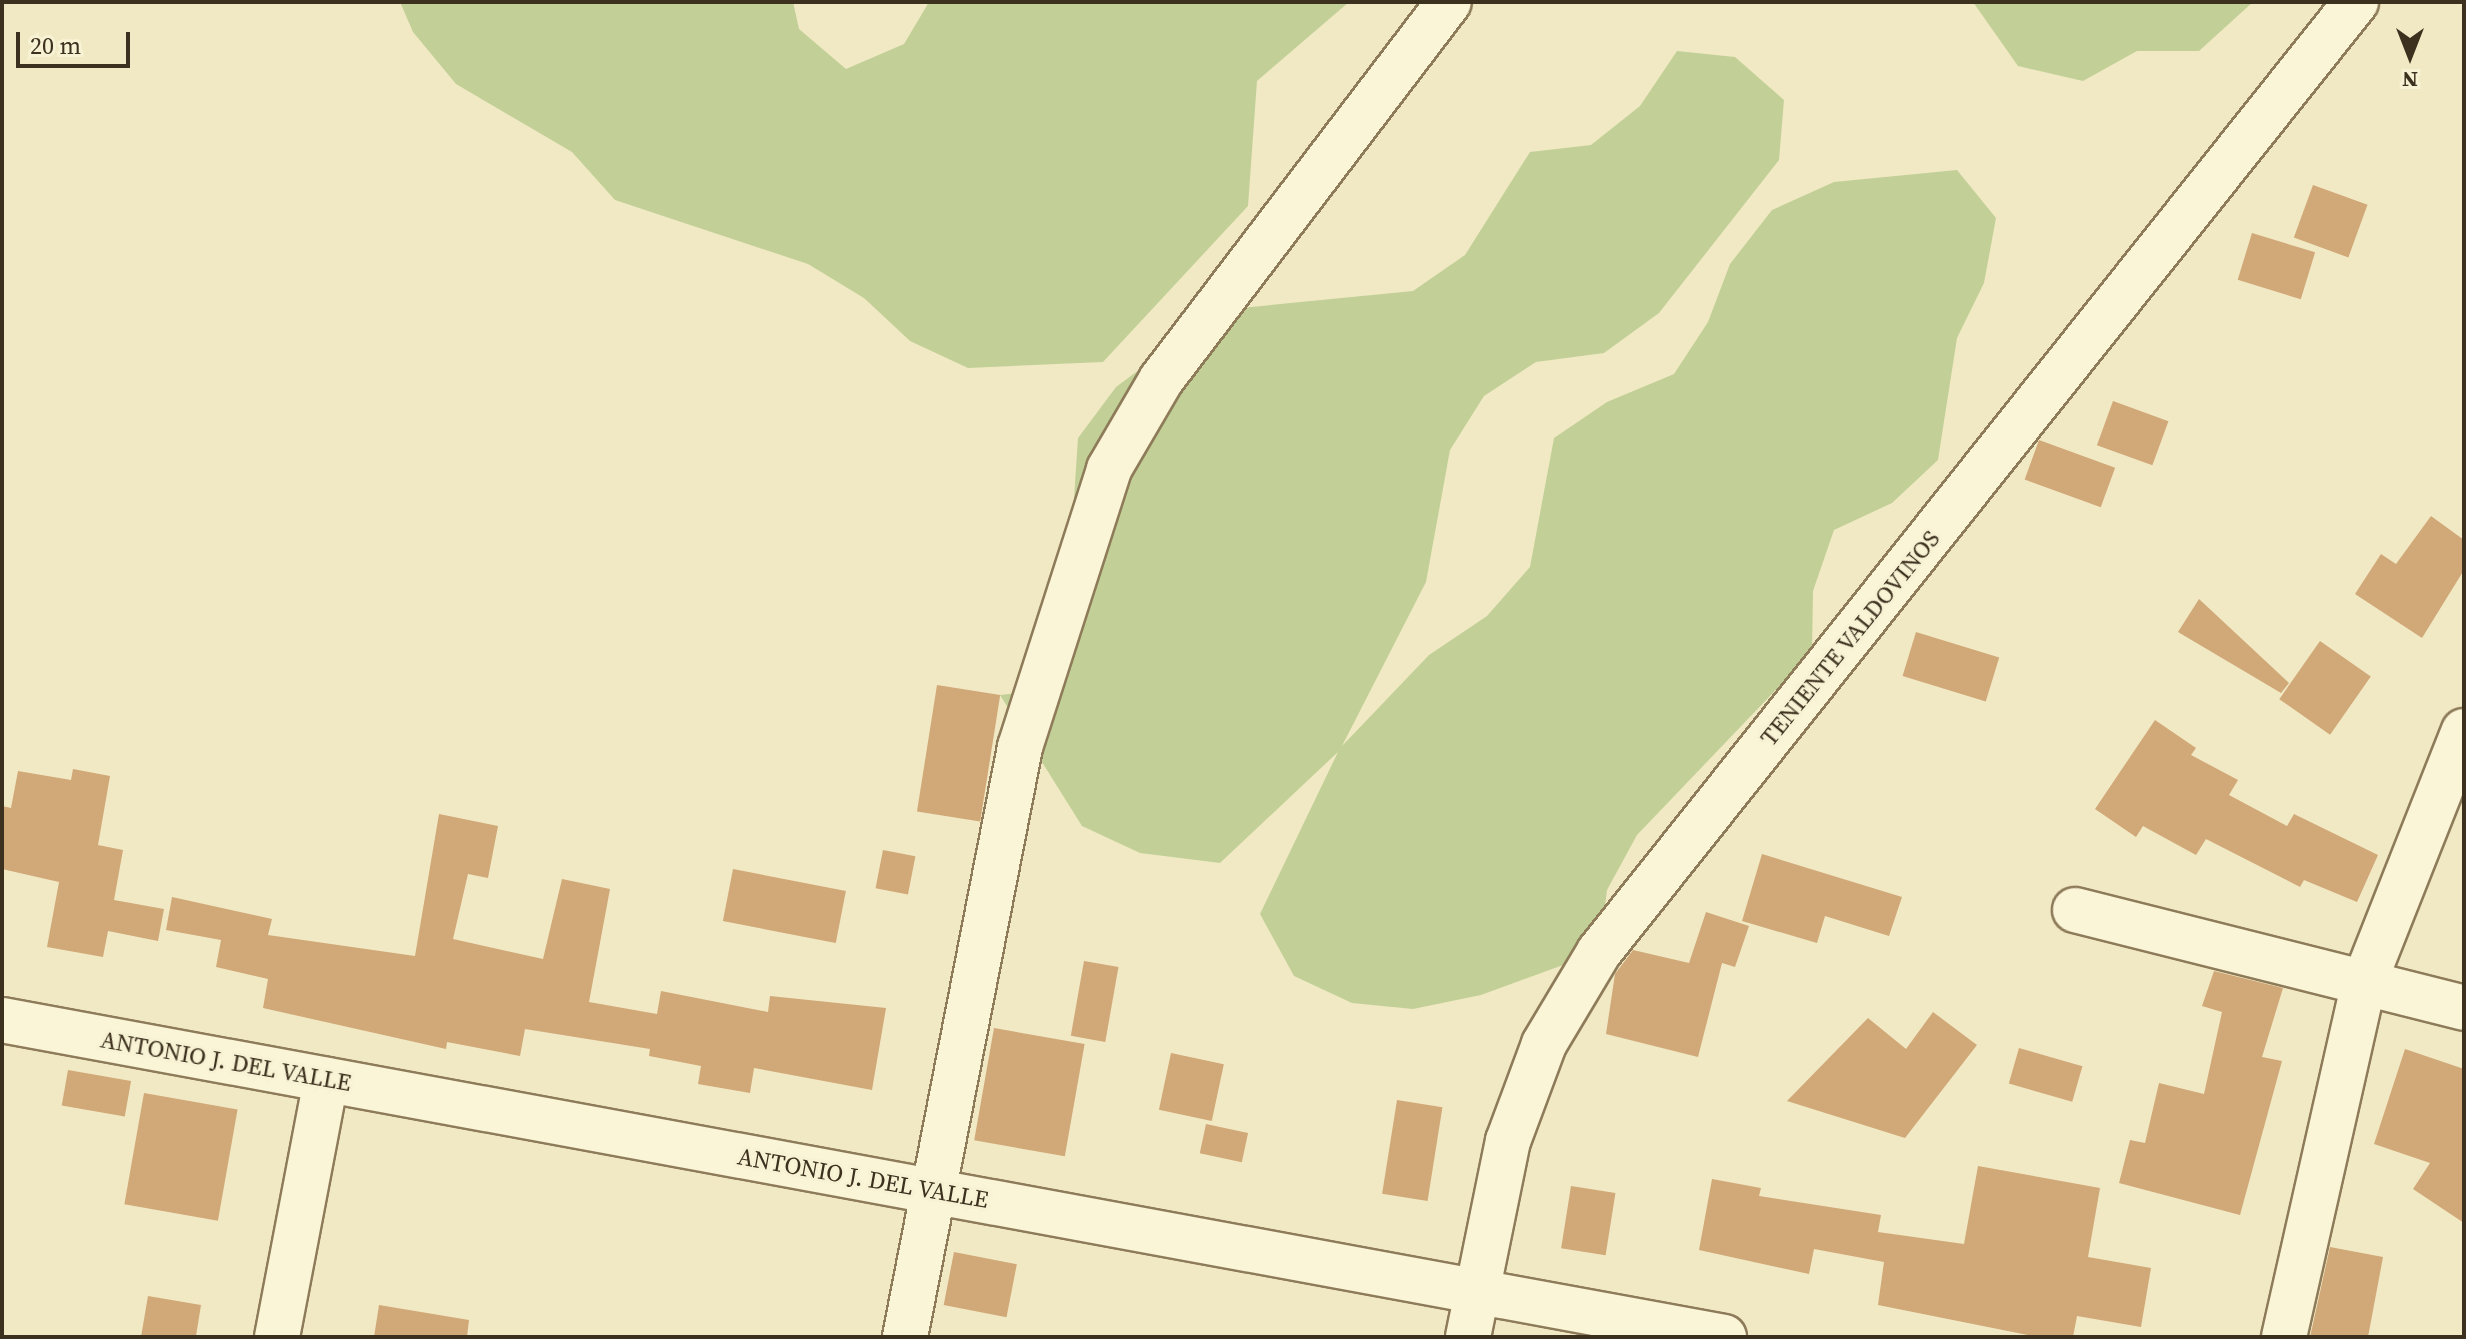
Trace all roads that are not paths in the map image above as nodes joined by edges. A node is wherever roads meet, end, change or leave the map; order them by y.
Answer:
1 (1449, 2) edge
2 (2356, 2) edge
3 (2464, 731) edge
4 (2075, 910) dead end
5 (2364, 983) junction
6 (2464, 1008) edge
7 (2, 1020) edge
8 (326, 1080) junction
9 (933, 1191) junction
10 (1476, 1291) junction
11 (277, 1337) edge
12 (905, 1337) edge
13 (1468, 1337) edge
14 (1724, 1337) edge
15 (2284, 1337) edge

1 - 9 street
2 - 10 street, TENIENTE VALDOVINOS
3 - 5 street
4 - 5 street
5 - 6 street
5 - 15 street
7 - 8 street, ANTONIO J. DEL VALLE
8 - 9 street, ANTONIO J. DEL VALLE
8 - 11 street
9 - 10 street, ANTONIO J. DEL VALLE
9 - 12 street
10 - 13 street, TENIENTE VALDOVINOS
10 - 14 street, ANTONIO J. DEL VALLE

